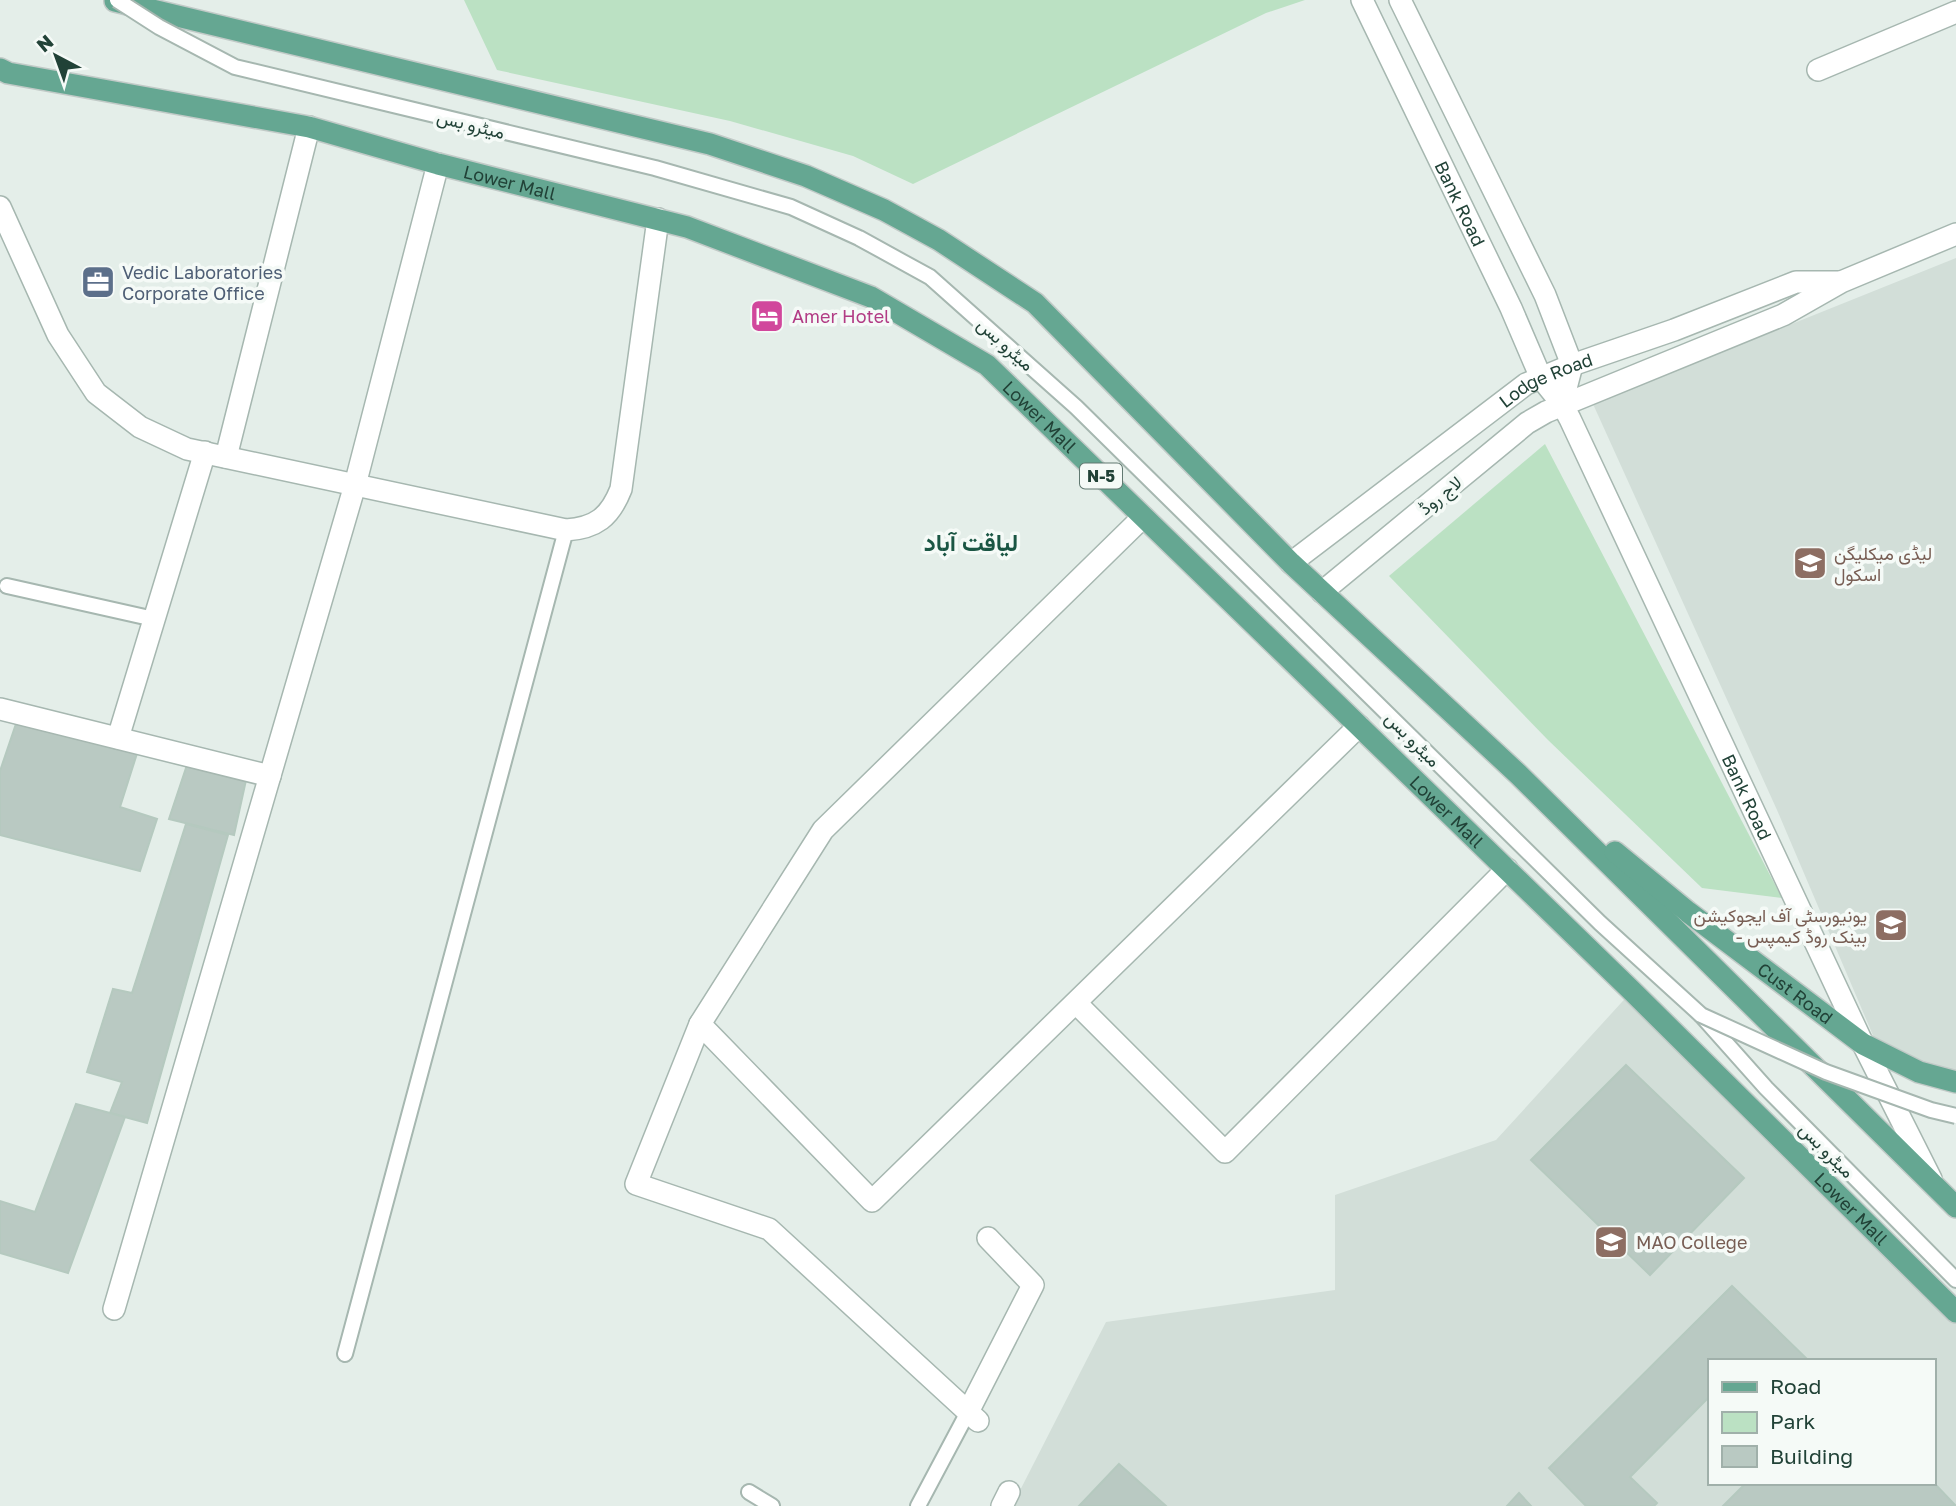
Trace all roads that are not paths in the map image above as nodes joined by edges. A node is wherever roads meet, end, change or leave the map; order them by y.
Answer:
1 (115, 0) edge
2 (1362, 0) edge
3 (1400, 0) edge
4 (1956, 12) edge
5 (0, 69) edge
6 (1818, 70) dead end
7 (309, 127) junction
8 (438, 164) junction
9 (0, 207) edge
10 (658, 219) junction
11 (1956, 234) edge
12 (1841, 282) junction
13 (1572, 365) junction
14 (1541, 378) junction
15 (1562, 404) junction
16 (215, 454) junction
17 (355, 485) junction
18 (1143, 517) junction
19 (566, 530) junction
20 (1291, 563) junction
21 (7, 586) dead end
22 (1322, 592) junction
23 (154, 619) junction
24 (0, 709) edge
25 (1359, 726) junction
26 (118, 738) junction
27 (1518, 774) junction
28 (270, 776) junction
29 (1507, 869) junction
30 (1076, 1003) junction
31 (1701, 1015) junction
32 (700, 1024) junction
33 (1863, 1044) junction
34 (1956, 1082) edge
35 (1956, 1116) edge
36 (1934, 1186) junction
37 (1956, 1207) edge
38 (988, 1238) dead end
39 (1956, 1280) edge
40 (114, 1309) dead end
41 (1956, 1312) edge
42 (345, 1354) dead end
43 (973, 1416) junction
44 (749, 1492) dead end
45 (772, 1506) edge
46 (918, 1506) edge

1 - 20 main road
1 - 31 lane, میٹرو بس, bridge
2 - 14 street, Bank Road
3 - 13 street, Bank Road
4 - 6 street
5 - 7 main road, Lower Mall / N-5
7 - 8 main road, Lower Mall / N-5
7 - 16 street
8 - 10 main road, Lower Mall / N-5
8 - 17 street
9 - 16 street
10 - 18 main road, Lower Mall / N-5
10 - 19 street
11 - 12 street, Lodge Road
12 - 13 street, Lodge Road
12 - 15 street, Lodge Road
13 - 14 street, Lodge Road
13 - 15 street
14 - 15 street, Bank Road
14 - 20 street, Lodge Road
15 - 22 street, لاج روڈ
15 - 33 street, Bank Road
16 - 17 street
16 - 23 street
17 - 19 street
17 - 28 street
18 - 25 main road, Lower Mall / N-5
18 - 32 street
19 - 42 lane
20 - 22 main road
21 - 23 lane
22 - 27 main road
23 - 26 street
24 - 26 street
25 - 29 main road, Lower Mall / N-5
25 - 30 street
26 - 28 street
27 - 33 main road, Cust Road
27 - 36 main road
28 - 40 street
29 - 30 street
29 - 41 main road, Lower Mall / N-5
30 - 32 street
31 - 35 lane, میٹرو بس, bridge
31 - 39 lane, میٹرو بس
32 - 43 street
33 - 34 main road, Cust Road
33 - 36 street, Bank Road
36 - 37 main road
38 - 43 street
43 - 46 lane
44 - 45 lane

